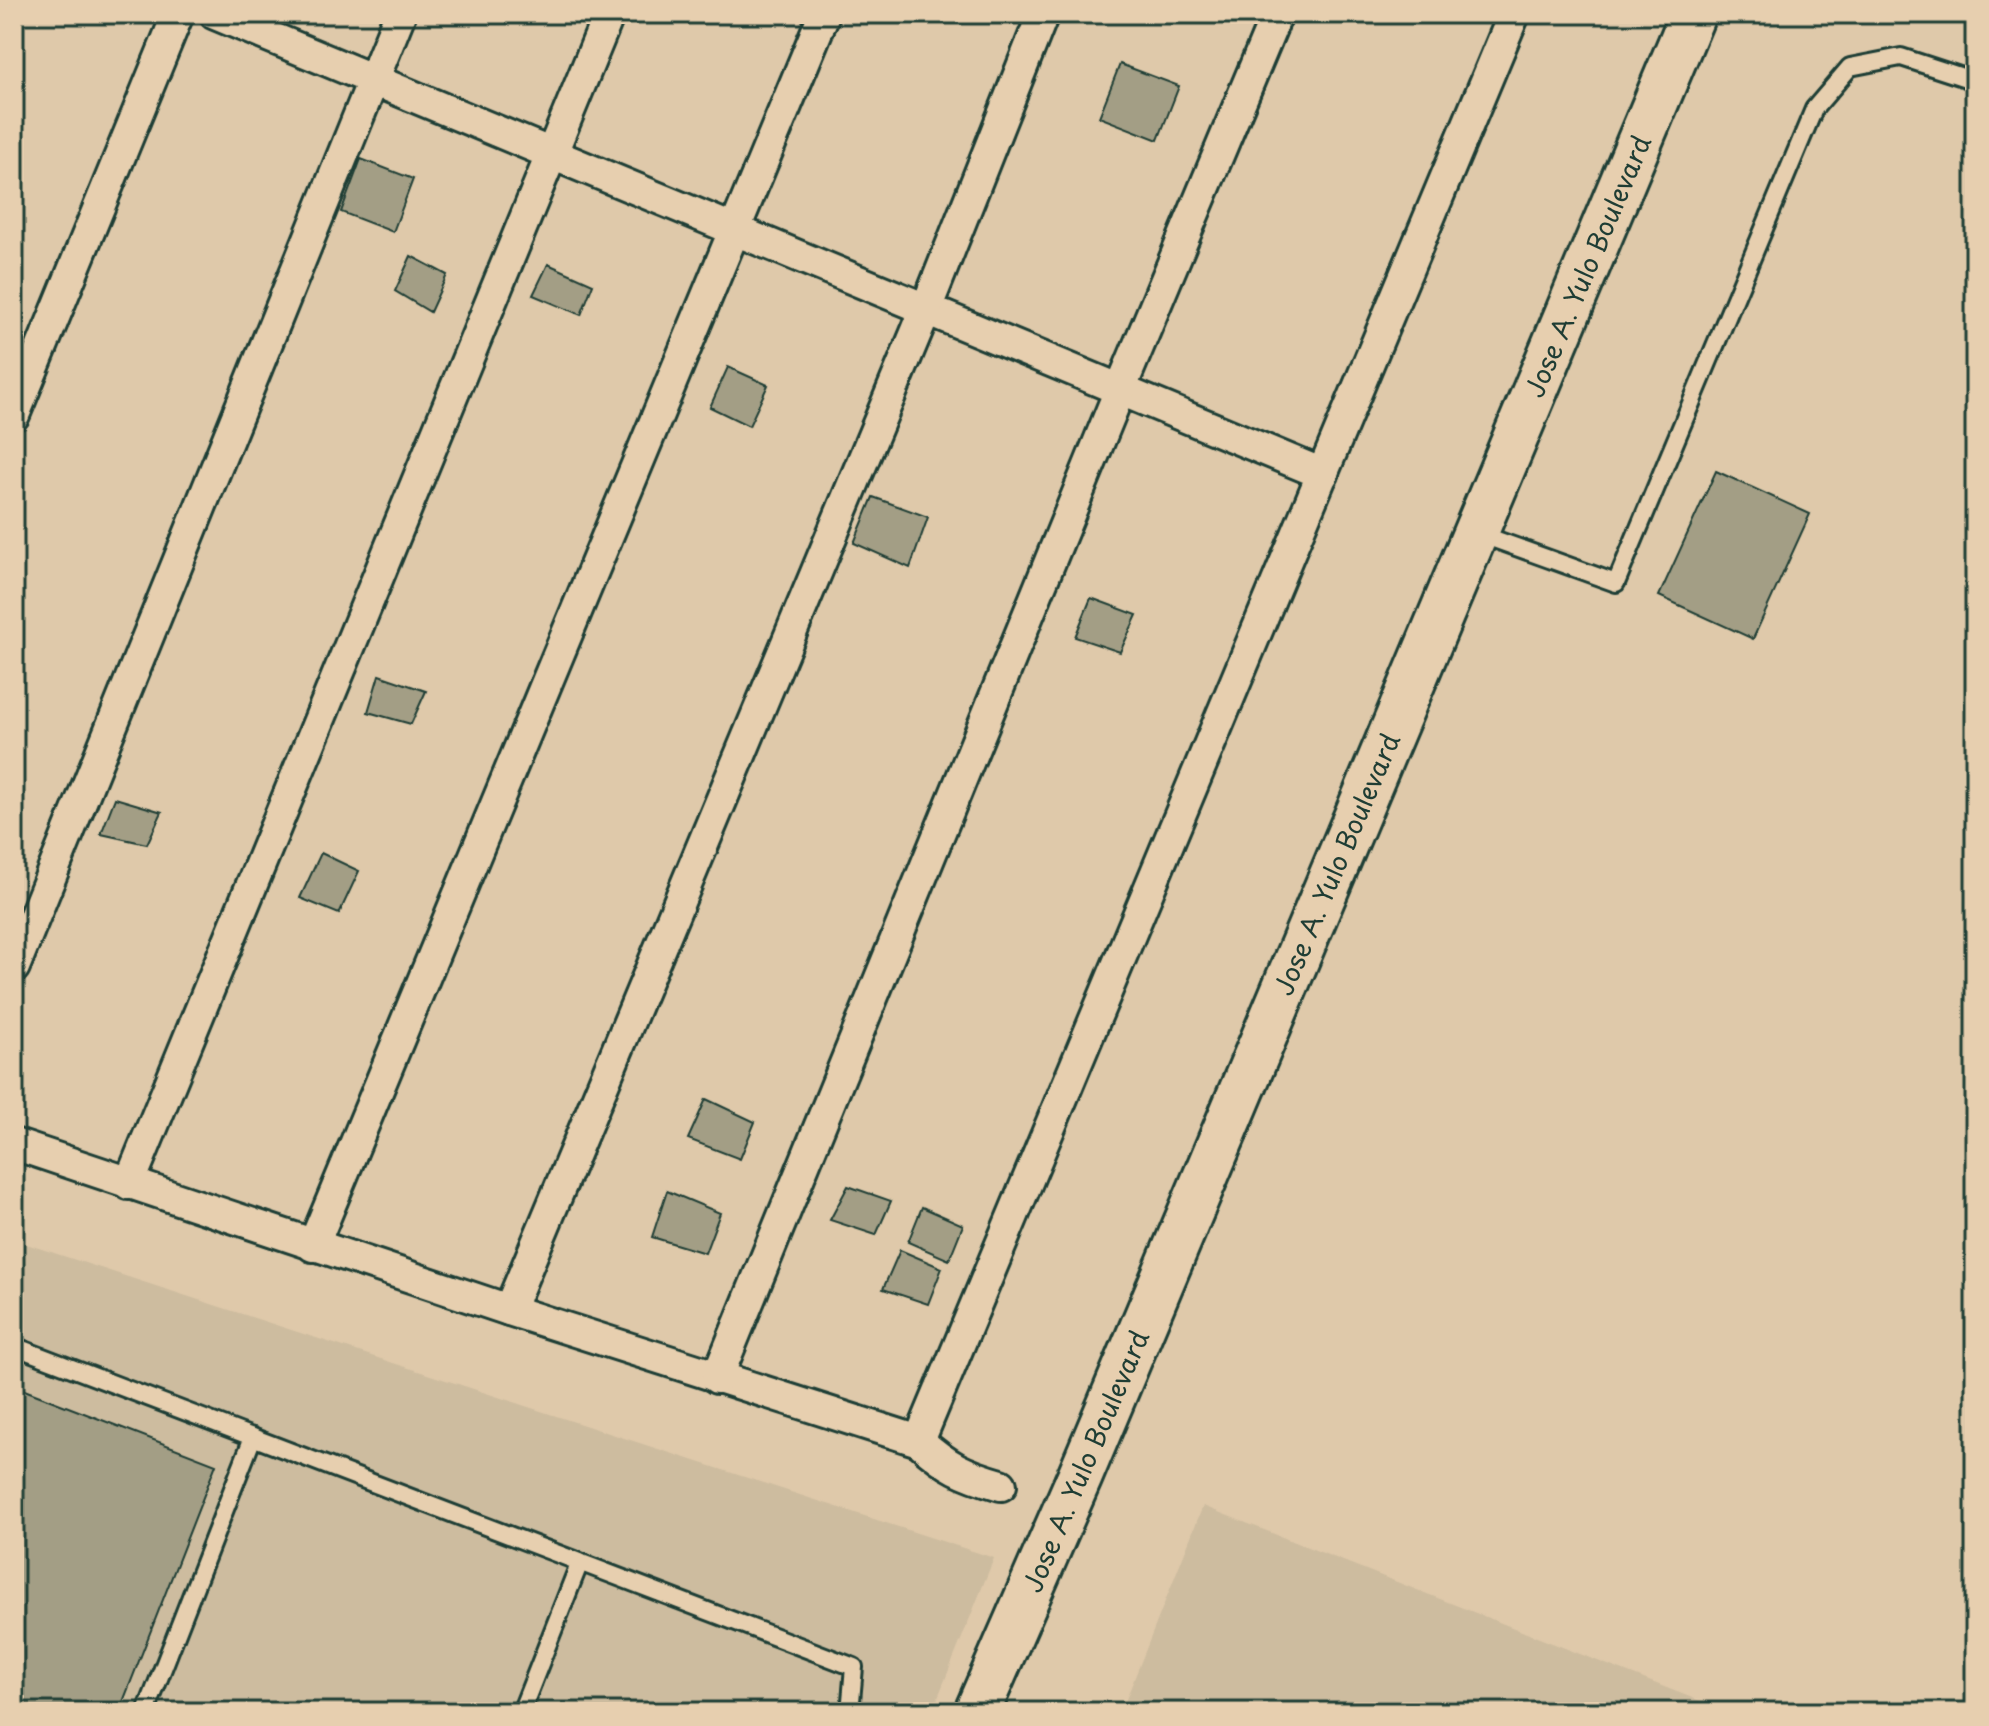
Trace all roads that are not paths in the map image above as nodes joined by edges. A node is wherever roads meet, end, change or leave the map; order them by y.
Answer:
1 (178, 14) edge
2 (215, 14) edge
3 (400, 14) edge
4 (609, 14) edge
5 (824, 14) edge
6 (1043, 14) edge
7 (1277, 14) edge
8 (1514, 14) edge
9 (1693, 14) edge
10 (373, 79) junction
11 (1975, 81) edge
12 (552, 154) junction
13 (734, 230) junction
14 (926, 309) junction
15 (1120, 390) junction
16 (14, 415) edge
17 (1323, 474) junction
18 (1475, 532) junction
19 (14, 967) edge
20 (14, 1144) edge
21 (129, 1184) junction
22 (313, 1246) junction
23 (509, 1310) junction
24 (14, 1346) edge
25 (717, 1378) junction
26 (253, 1437) junction
27 (919, 1441) junction
28 (1001, 1485) dead end
29 (580, 1562) junction
30 (146, 1712) edge
31 (521, 1712) edge
32 (847, 1712) edge
33 (977, 1712) edge

1 - 16 street
2 - 10 street
3 - 10 street
4 - 12 street
5 - 13 street
6 - 14 street
7 - 15 street
8 - 17 street
9 - 18 main road, Jose A. Yulo Boulevard
10 - 12 street
10 - 19 street
11 - 18 lane
12 - 13 street
12 - 21 street
13 - 14 street
13 - 22 street
14 - 15 street
14 - 23 street
15 - 17 street
15 - 25 street
17 - 27 street
18 - 33 main road, Jose A. Yulo Boulevard
20 - 21 street
21 - 22 street
22 - 23 street
23 - 25 street
24 - 26 lane
25 - 27 street
26 - 29 lane
26 - 30 lane
27 - 28 street
29 - 31 lane
29 - 32 lane

